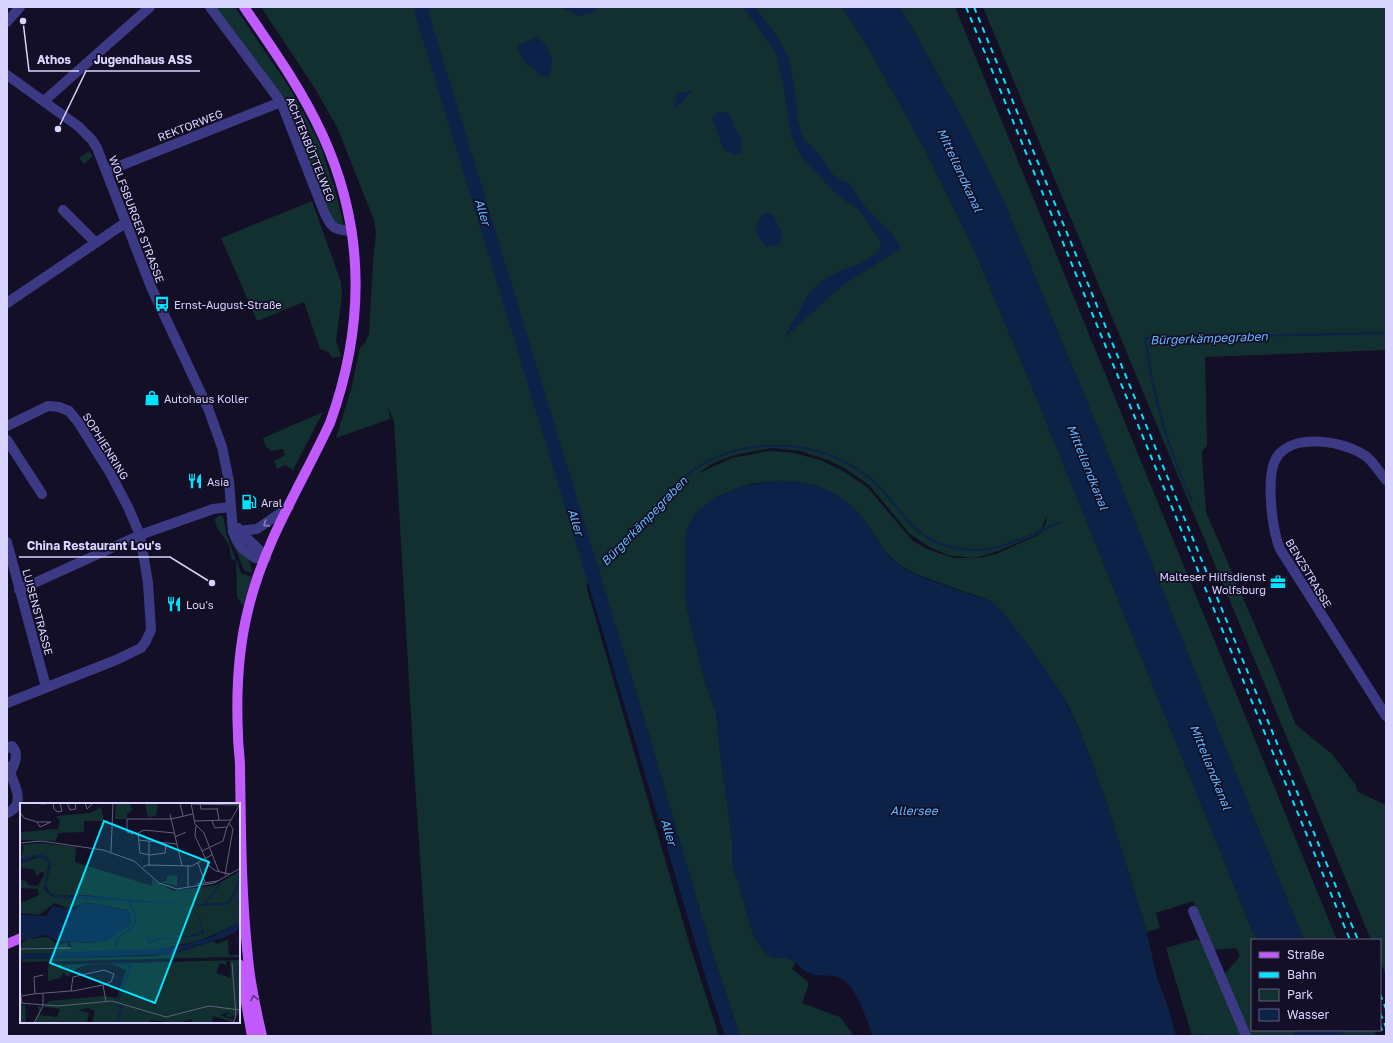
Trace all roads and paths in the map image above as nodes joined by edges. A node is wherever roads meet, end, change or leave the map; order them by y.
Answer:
1 (20, 7) edge
2 (150, 7) edge
3 (210, 7) edge
4 (244, 7) edge
5 (7, 22) edge
6 (7, 75) edge
7 (44, 101) junction
8 (281, 102) junction
9 (107, 170) junction
10 (63, 210) dead end
11 (126, 223) junction
12 (352, 231) junction
13 (96, 243) junction
14 (7, 303) edge
15 (7, 426) edge
16 (7, 440) edge
17 (1386, 480) edge
18 (42, 494) dead end
19 (230, 507) junction
20 (289, 507) junction
21 (232, 520) junction
22 (239, 531) junction
23 (140, 535) junction
24 (7, 542) edge
25 (266, 558) junction
26 (19, 590) junction
27 (46, 687) junction
28 (7, 703) edge
29 (1386, 716) edge
30 (238, 736) junction
31 (7, 748) edge
32 (8, 770) edge
33 (234, 803) edge
34 (7, 813) edge
35 (240, 880) edge
36 (1193, 911) dead end
37 (20, 938) edge
38 (7, 944) edge
39 (240, 970) edge
40 (252, 1036) edge
41 (262, 1036) edge
42 (1246, 1036) edge

1 - 5 street
2 - 7 street
3 - 8 street, ACHTENBÜTTELWEG
4 - 12 main road
6 - 7 street, WOLFSBURGER STRASSE
7 - 9 street, WOLFSBURGER STRASSE
8 - 9 street, REKTORWEG
8 - 12 street, ACHTENBÜTTELWEG
9 - 11 street, WOLFSBURGER STRASSE
10 - 13 street
11 - 13 street
11 - 19 street, WOLFSBURGER STRASSE
12 - 20 main road
13 - 14 street
15 - 23 street, SOPHIENRING
16 - 18 street
17 - 29 street, BENZSTRASSE
19 - 21 street, WOLFSBURGER STRASSE
19 - 23 street
20 -> 22 street
20 - 25 main road
21 - 22 street, WOLFSBURGER STRASSE
21 - 25 street, WOLFSBURGER STRASSE
22 - 25 street, WOLFSBURGER STRASSE
23 - 26 street
23 - 27 street, SOPHIENRING
24 - 26 street, LUISENSTRASSE
25 - 30 main road
26 - 27 street, LUISENSTRASSE
27 - 28 street, SOPHIENRING
30 - 33 main road
30 - 35 main road
31 - 32 street
32 - 34 street
41 -> 35 main road
36 - 42 street
37 - 38 main road
39 - 40 main road

